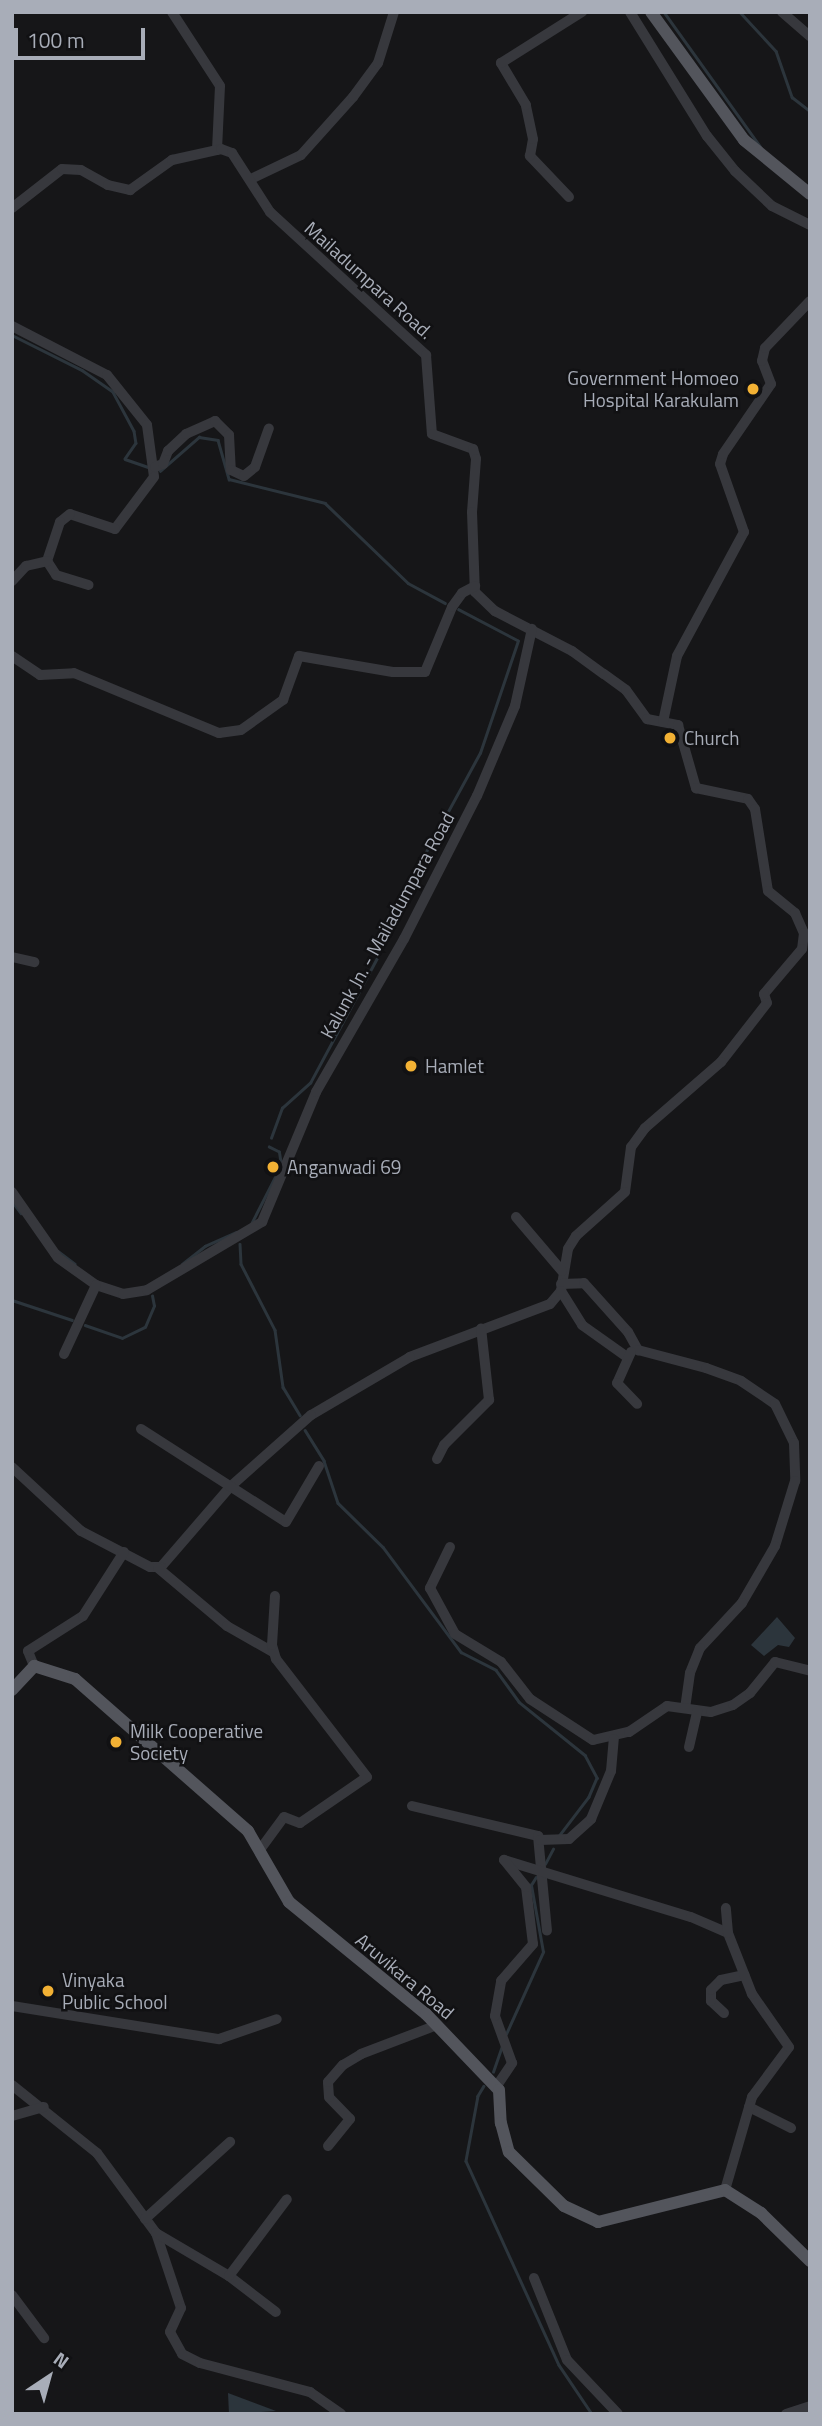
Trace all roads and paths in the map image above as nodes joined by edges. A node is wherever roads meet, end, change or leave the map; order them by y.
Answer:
1 (172, 12) edge
2 (394, 12) edge
3 (582, 12) edge
4 (631, 12) edge
5 (652, 12) edge
6 (782, 12) edge
7 (810, 36) edge
8 (218, 150) junction
9 (251, 179) junction
10 (810, 194) edge
11 (569, 197) dead end
12 (12, 208) edge
13 (810, 225) edge
14 (810, 301) edge
15 (12, 326) edge
16 (269, 428) dead end
17 (155, 467) junction
18 (47, 561) junction
19 (12, 581) edge
20 (88, 585) dead end
21 (475, 586) junction
22 (532, 629) junction
23 (12, 656) edge
24 (663, 722) junction
25 (12, 957) edge
26 (34, 962) dead end
27 (12, 1192) edge
28 (516, 1217) dead end
29 (562, 1271) junction
30 (96, 1285) junction
31 (561, 1287) junction
32 (481, 1328) junction
33 (638, 1350) junction
34 (64, 1354) dead end
35 (627, 1357) junction
36 (637, 1404) dead end
37 (141, 1429) dead end
38 (437, 1459) dead end
39 (319, 1466) dead end
40 (12, 1467) edge
41 (233, 1485) junction
42 (450, 1547) dead end
43 (124, 1552) junction
44 (158, 1568) junction
45 (275, 1596) dead end
46 (273, 1652) junction
47 (34, 1666) junction
48 (810, 1671) edge
49 (12, 1690) edge
50 (685, 1707) junction
51 (697, 1711) junction
52 (614, 1739) junction
53 (689, 1747) dead end
54 (412, 1806) dead end
55 (540, 1840) junction
56 (259, 1851) junction
57 (542, 1871) junction
58 (726, 1908) dead end
59 (547, 1931) dead end
60 (728, 1933) junction
61 (744, 1975) junction
62 (12, 2006) edge
63 (724, 2013) dead end
64 (277, 2019) dead end
65 (437, 2025) junction
66 (12, 2085) edge
67 (496, 2087) junction
68 (44, 2107) junction
69 (749, 2107) junction
70 (12, 2116) edge
71 (791, 2128) dead end
72 (230, 2142) dead end
73 (328, 2146) dead end
74 (725, 2190) junction
75 (287, 2199) dead end
76 (145, 2219) junction
77 (156, 2233) junction
78 (810, 2261) edge
79 (229, 2276) junction
80 (534, 2278) dead end
81 (12, 2295) edge
82 (276, 2312) dead end
83 (44, 2338) dead end
84 (810, 2406) edge
85 (341, 2414) edge
86 (618, 2414) edge
87 (786, 2414) edge

1 - 8 street
2 - 9 street
3 - 11 street
4 - 13 street
5 - 10 main road
6 - 7 street
8 - 9 street, Mailadumpara Road.
8 - 12 street
9 - 21 street, Mailadumpara Road.
14 - 24 street
15 - 17 street
16 - 17 street
17 - 18 street
18 - 19 street
18 - 20 street
21 - 22 street
21 - 23 street
22 - 24 street
22 - 30 street, Kalunk Jn. - Mailadumpara Road
24 - 29 street
25 - 26 street
27 - 30 street
28 - 29 street
29 - 31 street
30 - 34 street
31 - 32 street
31 - 33 street
31 - 35 street
32 - 38 street
32 - 41 street
33 - 35 street
33 - 50 street
35 - 36 street
37 - 41 street
39 - 41 street
40 - 43 street
41 - 44 street
42 - 52 street
43 - 44 street
43 - 47 street
44 - 46 street
45 - 46 street
46 - 56 street
47 - 49 main road
47 - 56 main road, Aruvikara Road
48 - 51 street
50 - 51 street
50 - 52 street
51 - 53 street
52 - 55 street
54 - 55 street
55 - 57 street
56 - 65 main road, Aruvikara Road
57 - 59 street
57 - 60 street
57 - 67 street
58 - 60 street
60 - 61 street
61 - 63 street
61 - 69 street
62 - 64 street
65 - 67 main road, Aruvikara Road
65 - 73 street
66 - 68 street
67 - 74 main road
68 - 70 street
68 - 76 street
69 - 71 street
69 - 74 street
72 - 76 street
74 - 78 main road
75 - 79 street
76 - 77 street
77 - 79 street
77 - 85 street
79 - 82 street
80 - 86 street
81 - 83 street
84 - 87 street

